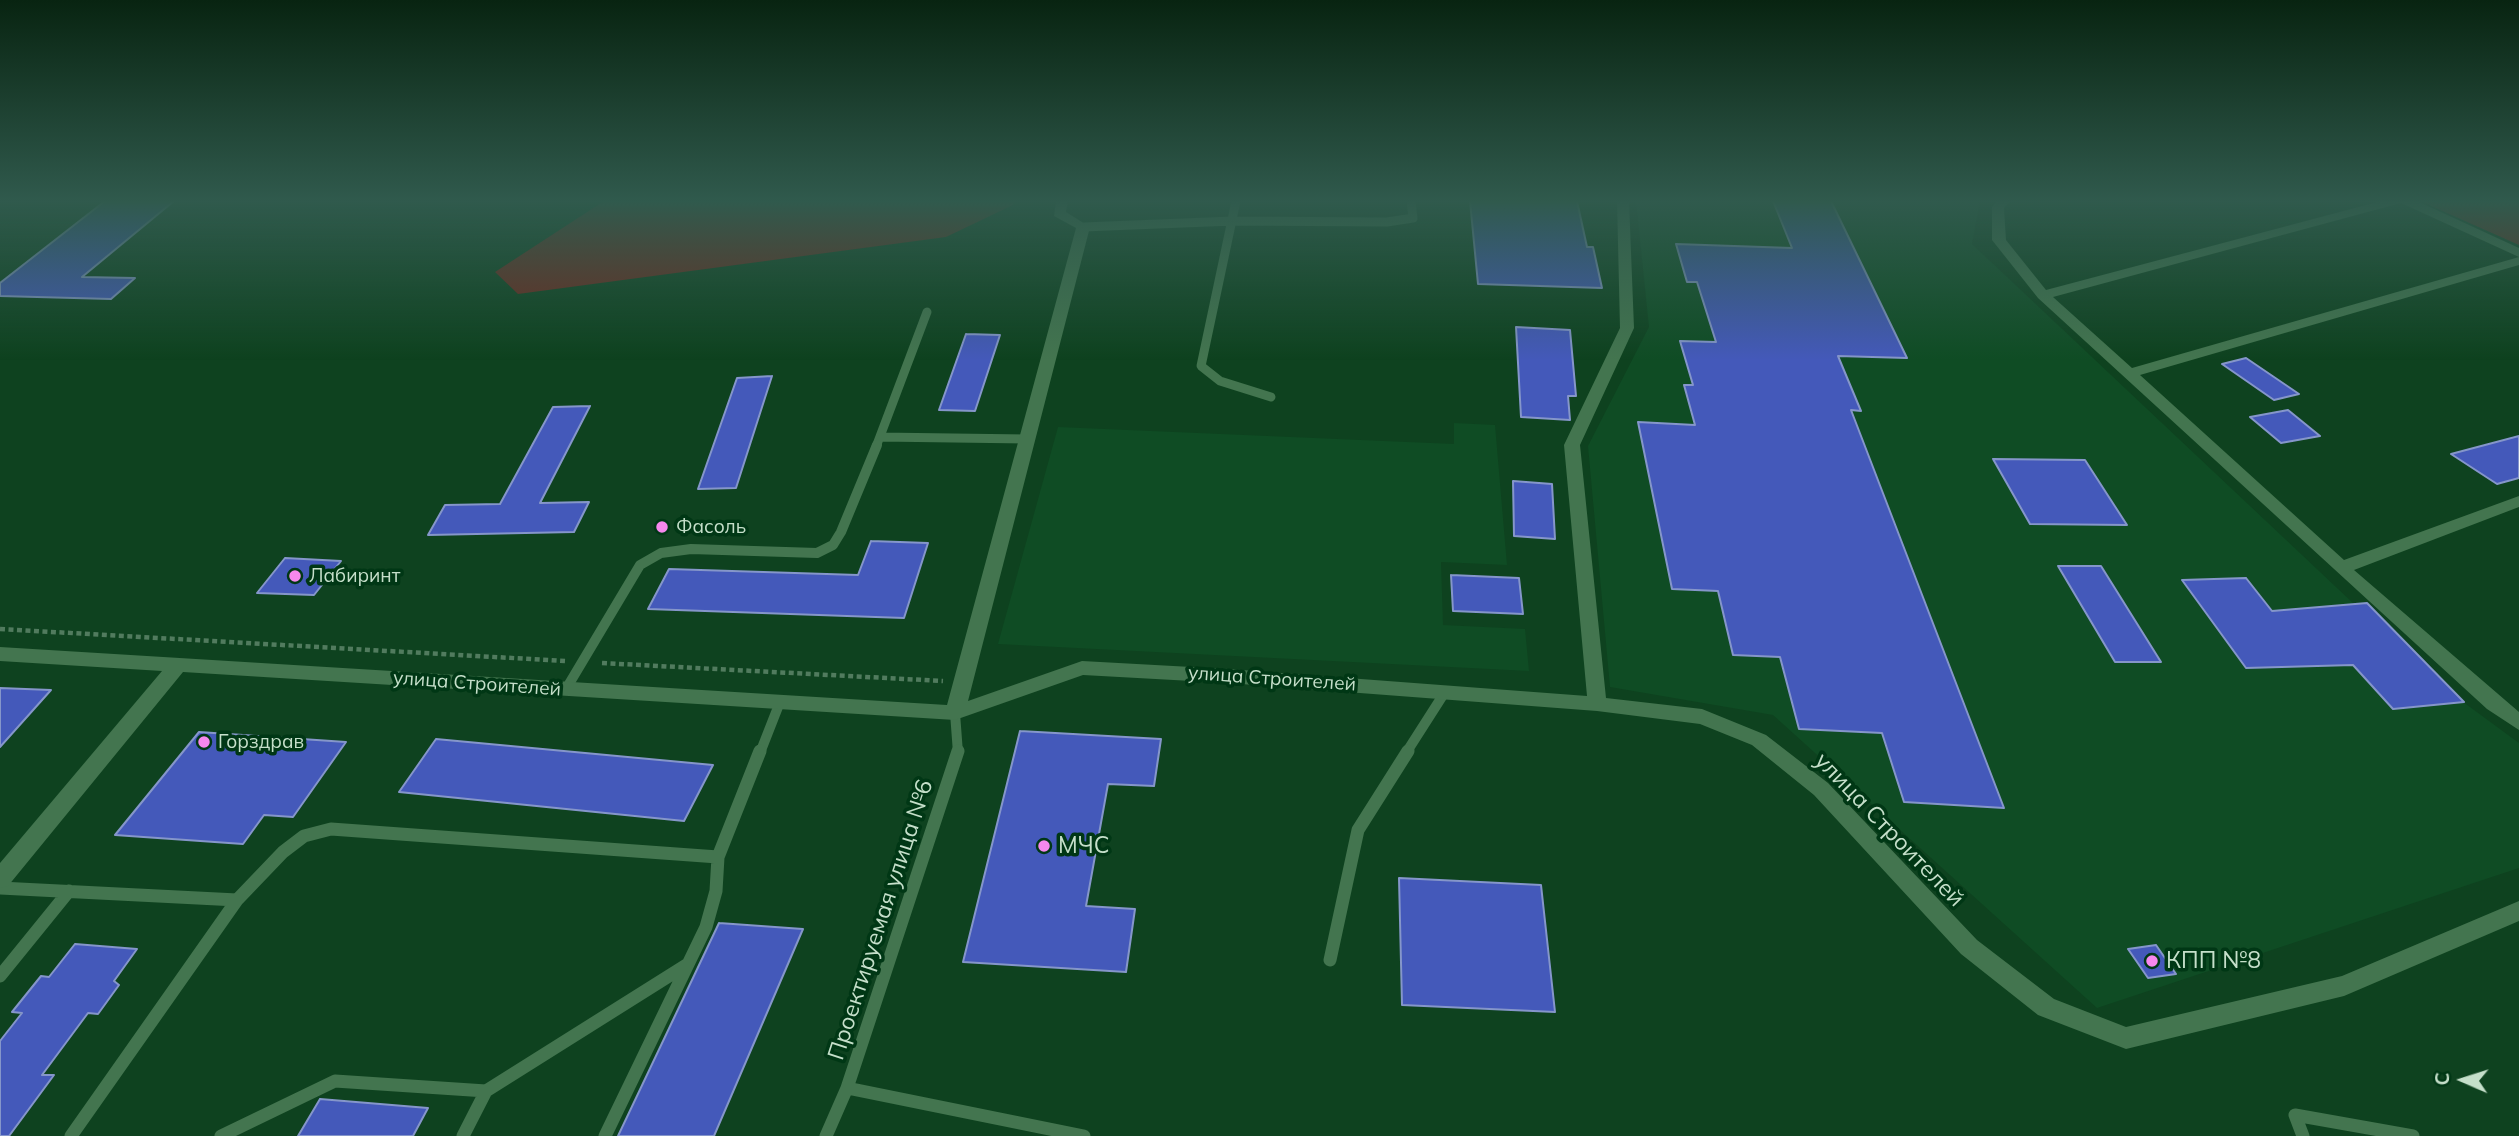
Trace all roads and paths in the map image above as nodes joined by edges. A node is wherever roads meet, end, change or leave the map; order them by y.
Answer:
1 (1076, 254) edge
2 (1226, 254) edge
3 (1625, 254) edge
4 (2010, 254) edge
5 (2197, 254) edge
6 (2519, 261) edge
7 (2043, 295) junction
8 (926, 312) dead end
9 (2128, 374) junction
10 (1271, 397) dead end
11 (880, 437) junction
12 (1027, 439) junction
13 (2519, 501) edge
14 (2341, 568) junction
15 (0, 629) edge
16 (0, 654) edge
17 (578, 661) dead end
18 (591, 662) dead end
19 (178, 665) junction
20 (964, 682) junction
21 (566, 689) junction
22 (1445, 692) junction
23 (780, 702) junction
24 (1597, 704) junction
25 (954, 713) junction
26 (2519, 722) edge
27 (718, 857) junction
28 (0, 879) edge
29 (0, 888) edge
30 (69, 891) junction
31 (237, 900) junction
32 (2519, 911) edge
33 (1330, 960) dead end
34 (688, 964) junction
35 (0, 976) edge
36 (847, 1088) junction
37 (486, 1091) junction
38 (71, 1136) edge
39 (221, 1136) edge
40 (463, 1136) edge
41 (605, 1136) edge
42 (826, 1136) edge
43 (1084, 1136) edge
44 (2303, 1136) edge
45 (2413, 1136) edge

1 - 12 street
2 - 10 lane
3 - 24 street
4 - 7 street
5 - 7 street
6 - 9 street
7 - 9 street
8 - 11 lane
9 - 14 street
11 - 12 lane
11 - 21 lane
12 - 20 street
13 - 14 street
14 - 26 street
15 - 17 path
16 - 19 street, улица Строителей
18 - 20 path
19 - 21 street, улица Строителей
19 - 28 street
20 - 25 street
21 - 23 street, улица Строителей
22 - 24 street, улица Строителей
22 - 25 street, улица Строителей
22 - 33 lane
23 - 25 street, улица Строителей
23 - 27 lane
24 - 32 street, улица Строителей
25 - 36 lane, Проектируемая улица №6
27 - 31 lane
27 - 34 lane
29 - 30 lane
30 - 31 lane
30 - 35 lane
31 - 38 lane
34 - 37 lane
34 - 41 lane
36 - 42 lane, Проектируемая улица №6
36 - 43 lane
37 - 39 lane
37 - 40 lane
44 - 45 lane

